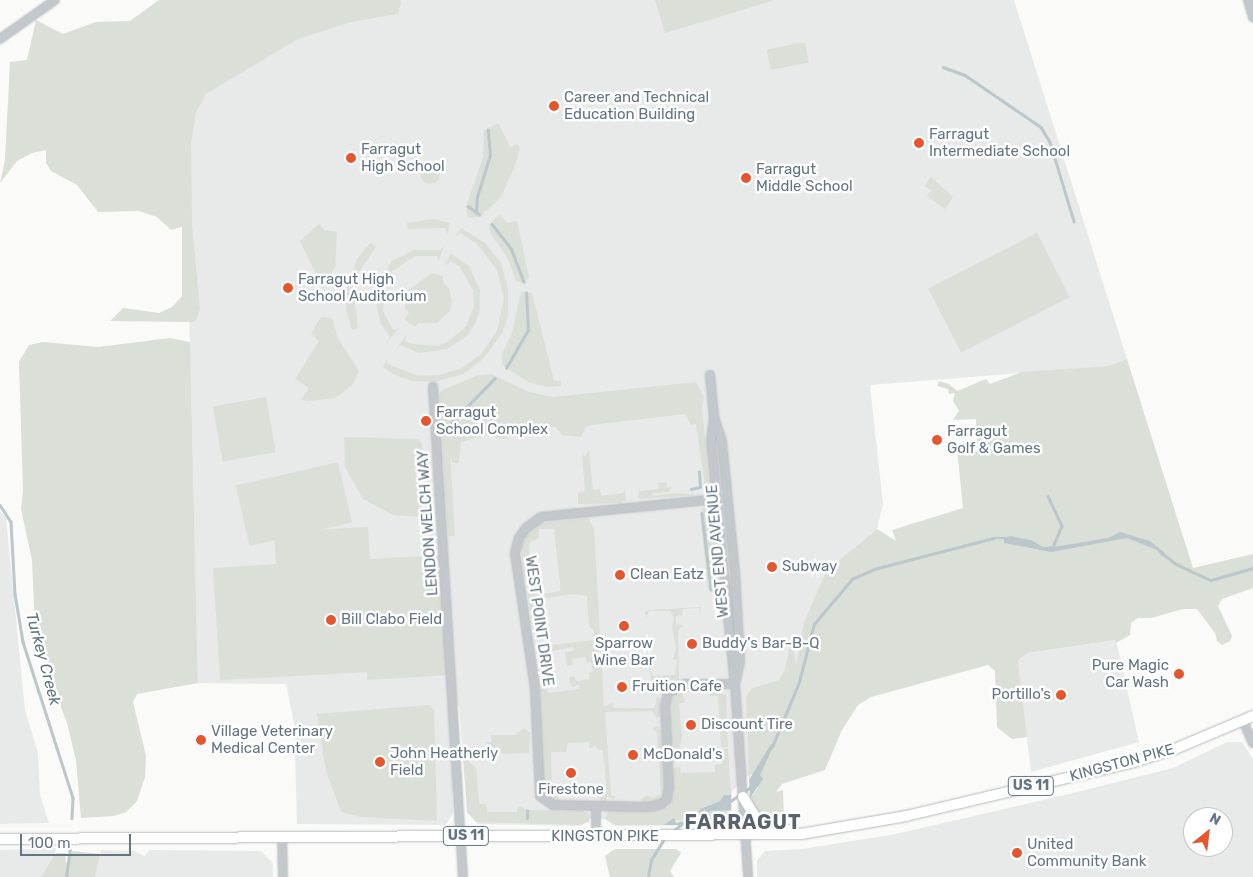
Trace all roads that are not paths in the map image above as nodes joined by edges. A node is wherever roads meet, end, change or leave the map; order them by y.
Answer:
1 (55, 0) edge
2 (1248, 0) edge
3 (1253, 17) edge
4 (0, 39) edge
5 (710, 375) dead end
6 (432, 387) dead end
7 (714, 417) junction
8 (717, 499) junction
9 (735, 684) junction
10 (1253, 716) edge
11 (1243, 721) junction
12 (1253, 743) edge
13 (743, 799) junction
14 (596, 807) junction
15 (802, 834) junction
16 (463, 836) junction
17 (746, 836) junction
18 (282, 837) junction
19 (596, 837) junction
20 (0, 839) edge
21 (282, 877) edge
22 (463, 877) edge
23 (748, 877) edge

1 - 4 street
2 - 3 street
5 - 7 street, WEST END AVENUE
6 - 16 street, LENDON WELCH WAY
7 - 8 street, WEST END AVENUE
7 - 9 street, WEST END AVENUE
8 - 9 street, WEST END AVENUE
8 - 14 street, WEST POINT DRIVE
9 - 13 street, WEST END AVENUE
9 - 14 street
10 - 11 main road, KINGSTON PIKE / US 11
11 - 12 street
11 - 15 main road, KINGSTON PIKE / US 11
13 - 15 main road
13 - 17 street, WEST END AVENUE
14 - 19 street
15 - 17 main road, KINGSTON PIKE / US 11
16 - 18 main road, KINGSTON PIKE / US 11
16 - 19 main road, KINGSTON PIKE / US 11
16 - 22 street, LENDON WELCH WAY
17 - 19 main road, KINGSTON PIKE / US 11
17 - 23 street, WEST END AVENUE
18 - 20 main road, KINGSTON PIKE / US 11
18 - 21 street

